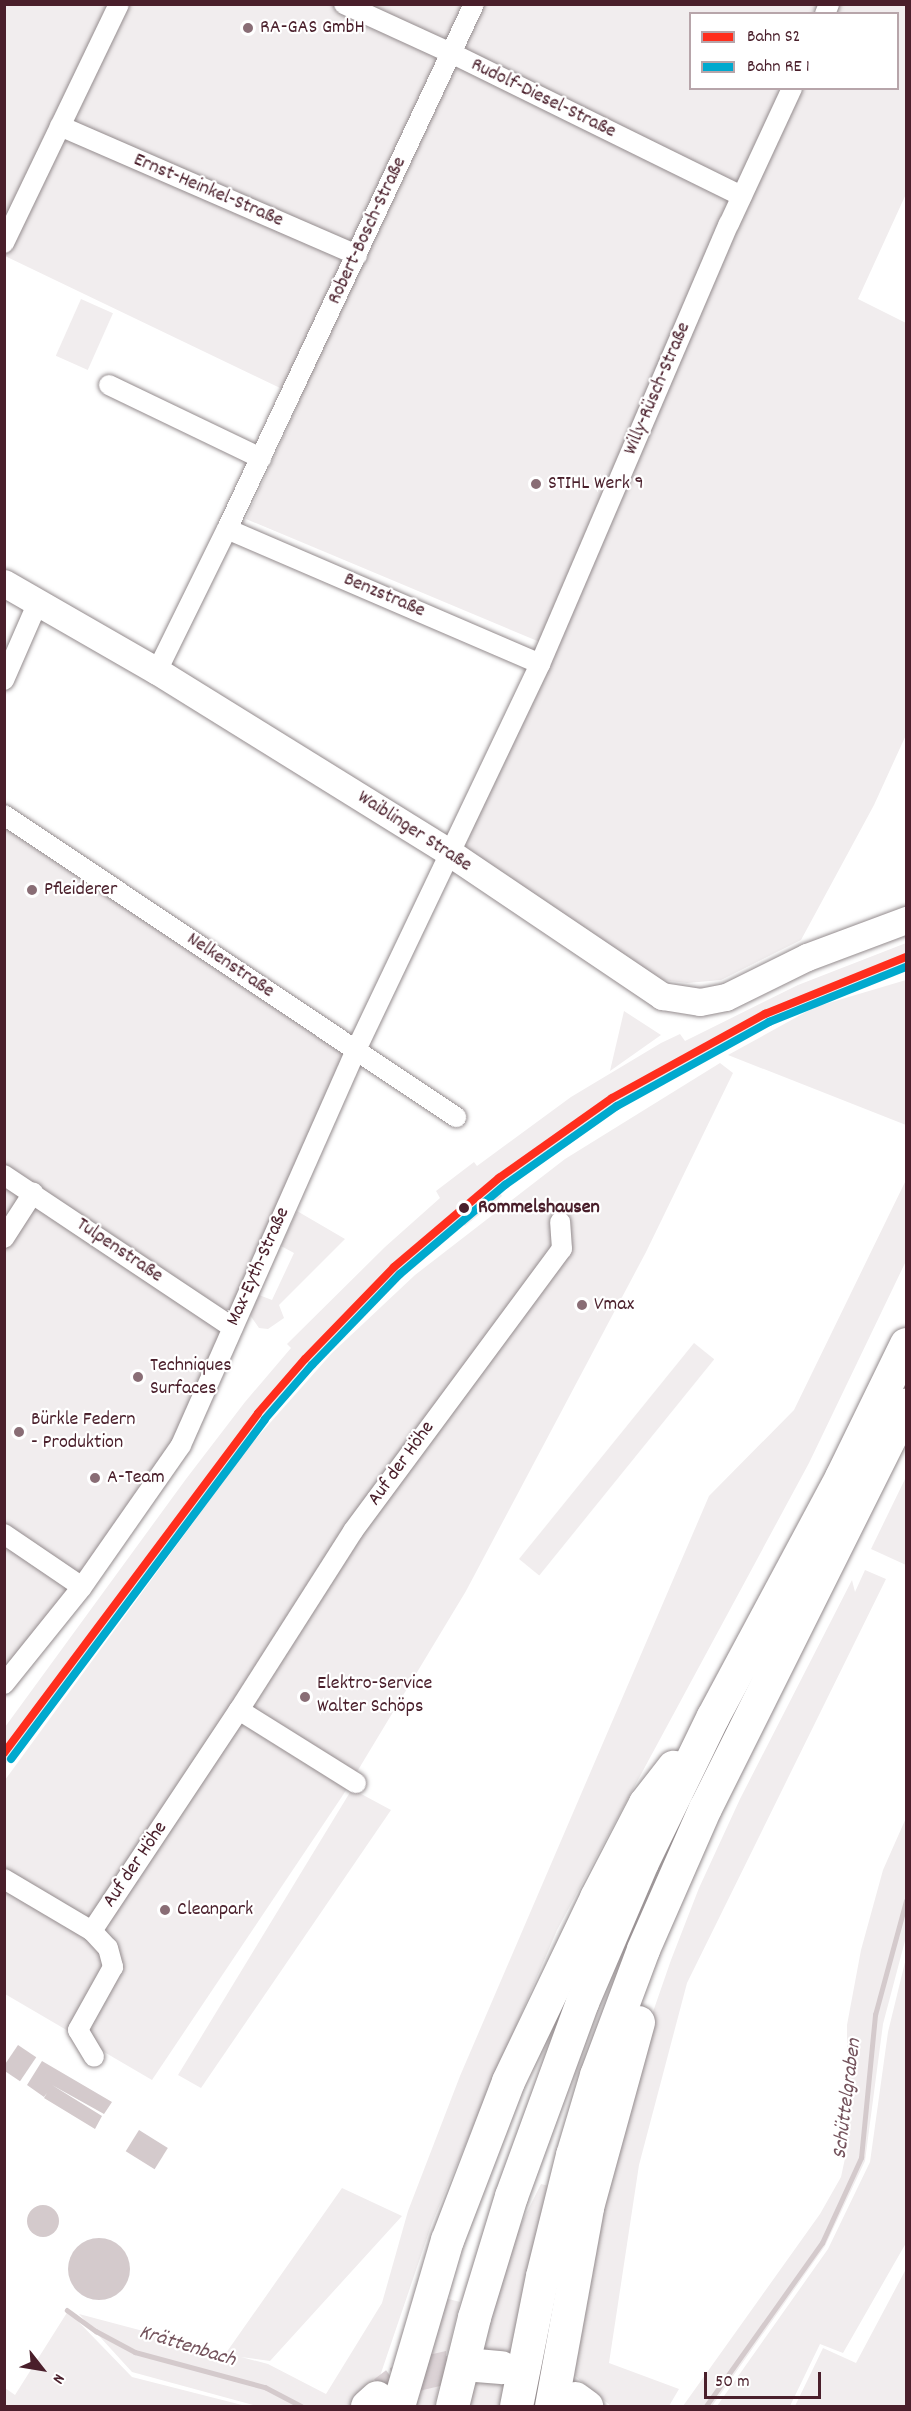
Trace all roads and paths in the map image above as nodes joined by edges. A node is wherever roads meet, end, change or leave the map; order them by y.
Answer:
1 (119, 4) edge
2 (344, 4) edge
3 (474, 4) edge
4 (451, 53) junction
5 (791, 90) edge
6 (60, 126) junction
7 (742, 196) junction
8 (4, 243) edge
9 (357, 255) junction
10 (109, 385) dead end
11 (261, 458) junction
12 (227, 529) junction
13 (4, 583) edge
14 (38, 602) junction
15 (540, 664) junction
16 (157, 671) junction
17 (4, 680) edge
18 (4, 815) edge
19 (450, 853) junction
20 (906, 920) edge
21 (356, 1050) junction
22 (456, 1117) dead end
23 (4, 1175) edge
24 (33, 1193) junction
25 (560, 1222) dead end
26 (4, 1238) edge
27 (232, 1328) junction
28 (906, 1344) edge
29 (906, 1404) edge
30 (4, 1534) edge
31 (82, 1587) junction
32 (4, 1684) edge
33 (239, 1710) junction
34 (713, 1716) junction
35 (356, 1783) dead end
36 (705, 1808) junction
37 (4, 1879) edge
38 (92, 1931) junction
39 (94, 2057) dead end
40 (381, 2403) edge
41 (570, 2404) edge
42 (452, 2406) edge
43 (516, 2406) edge

1 - 6 street
2 - 4 street, Rudolf-Diesel-Straße
3 - 4 street, Robert-Bosch-Straße
4 - 7 street, Rudolf-Diesel-Straße
4 - 9 street, Robert-Bosch-Straße
5 - 7 street, Willy-Rüsch-Straße
6 - 8 street
6 - 9 street, Ernst-Heinkel-Straße
7 - 15 street, Willy-Rüsch-Straße
9 - 11 street, Robert-Bosch-Straße
10 - 11 street
11 - 12 street, Robert-Bosch-Straße
12 - 15 street, Benzstraße
12 - 16 street, Robert-Bosch-Straße
13 - 14 street, Waiblinger Straße
14 - 16 street, Waiblinger Straße
14 - 17 street
15 - 19 street, Willy-Rüsch-Straße
16 - 19 street, Waiblinger Straße
18 - 21 street, Nelkenstraße
19 - 20 street, Waiblinger Straße
19 - 21 street, Max-Eyth-Straße
21 - 22 street, Nelkenstraße
21 - 27 street, Max-Eyth-Straße
23 - 24 street, Tulpenstraße
24 - 26 street
24 - 27 street, Tulpenstraße
25 - 33 street, Auf der Höhe
27 - 31 street, Max-Eyth-Straße
28 - 34 highway
29 - 36 highway
30 - 31 street
31 - 32 street, Max-Eyth-Straße
33 - 35 street
33 - 38 street, Auf der Höhe
34 - 40 highway
34 - 42 highway
36 - 41 highway
36 - 43 highway
37 - 38 street
38 - 39 street

